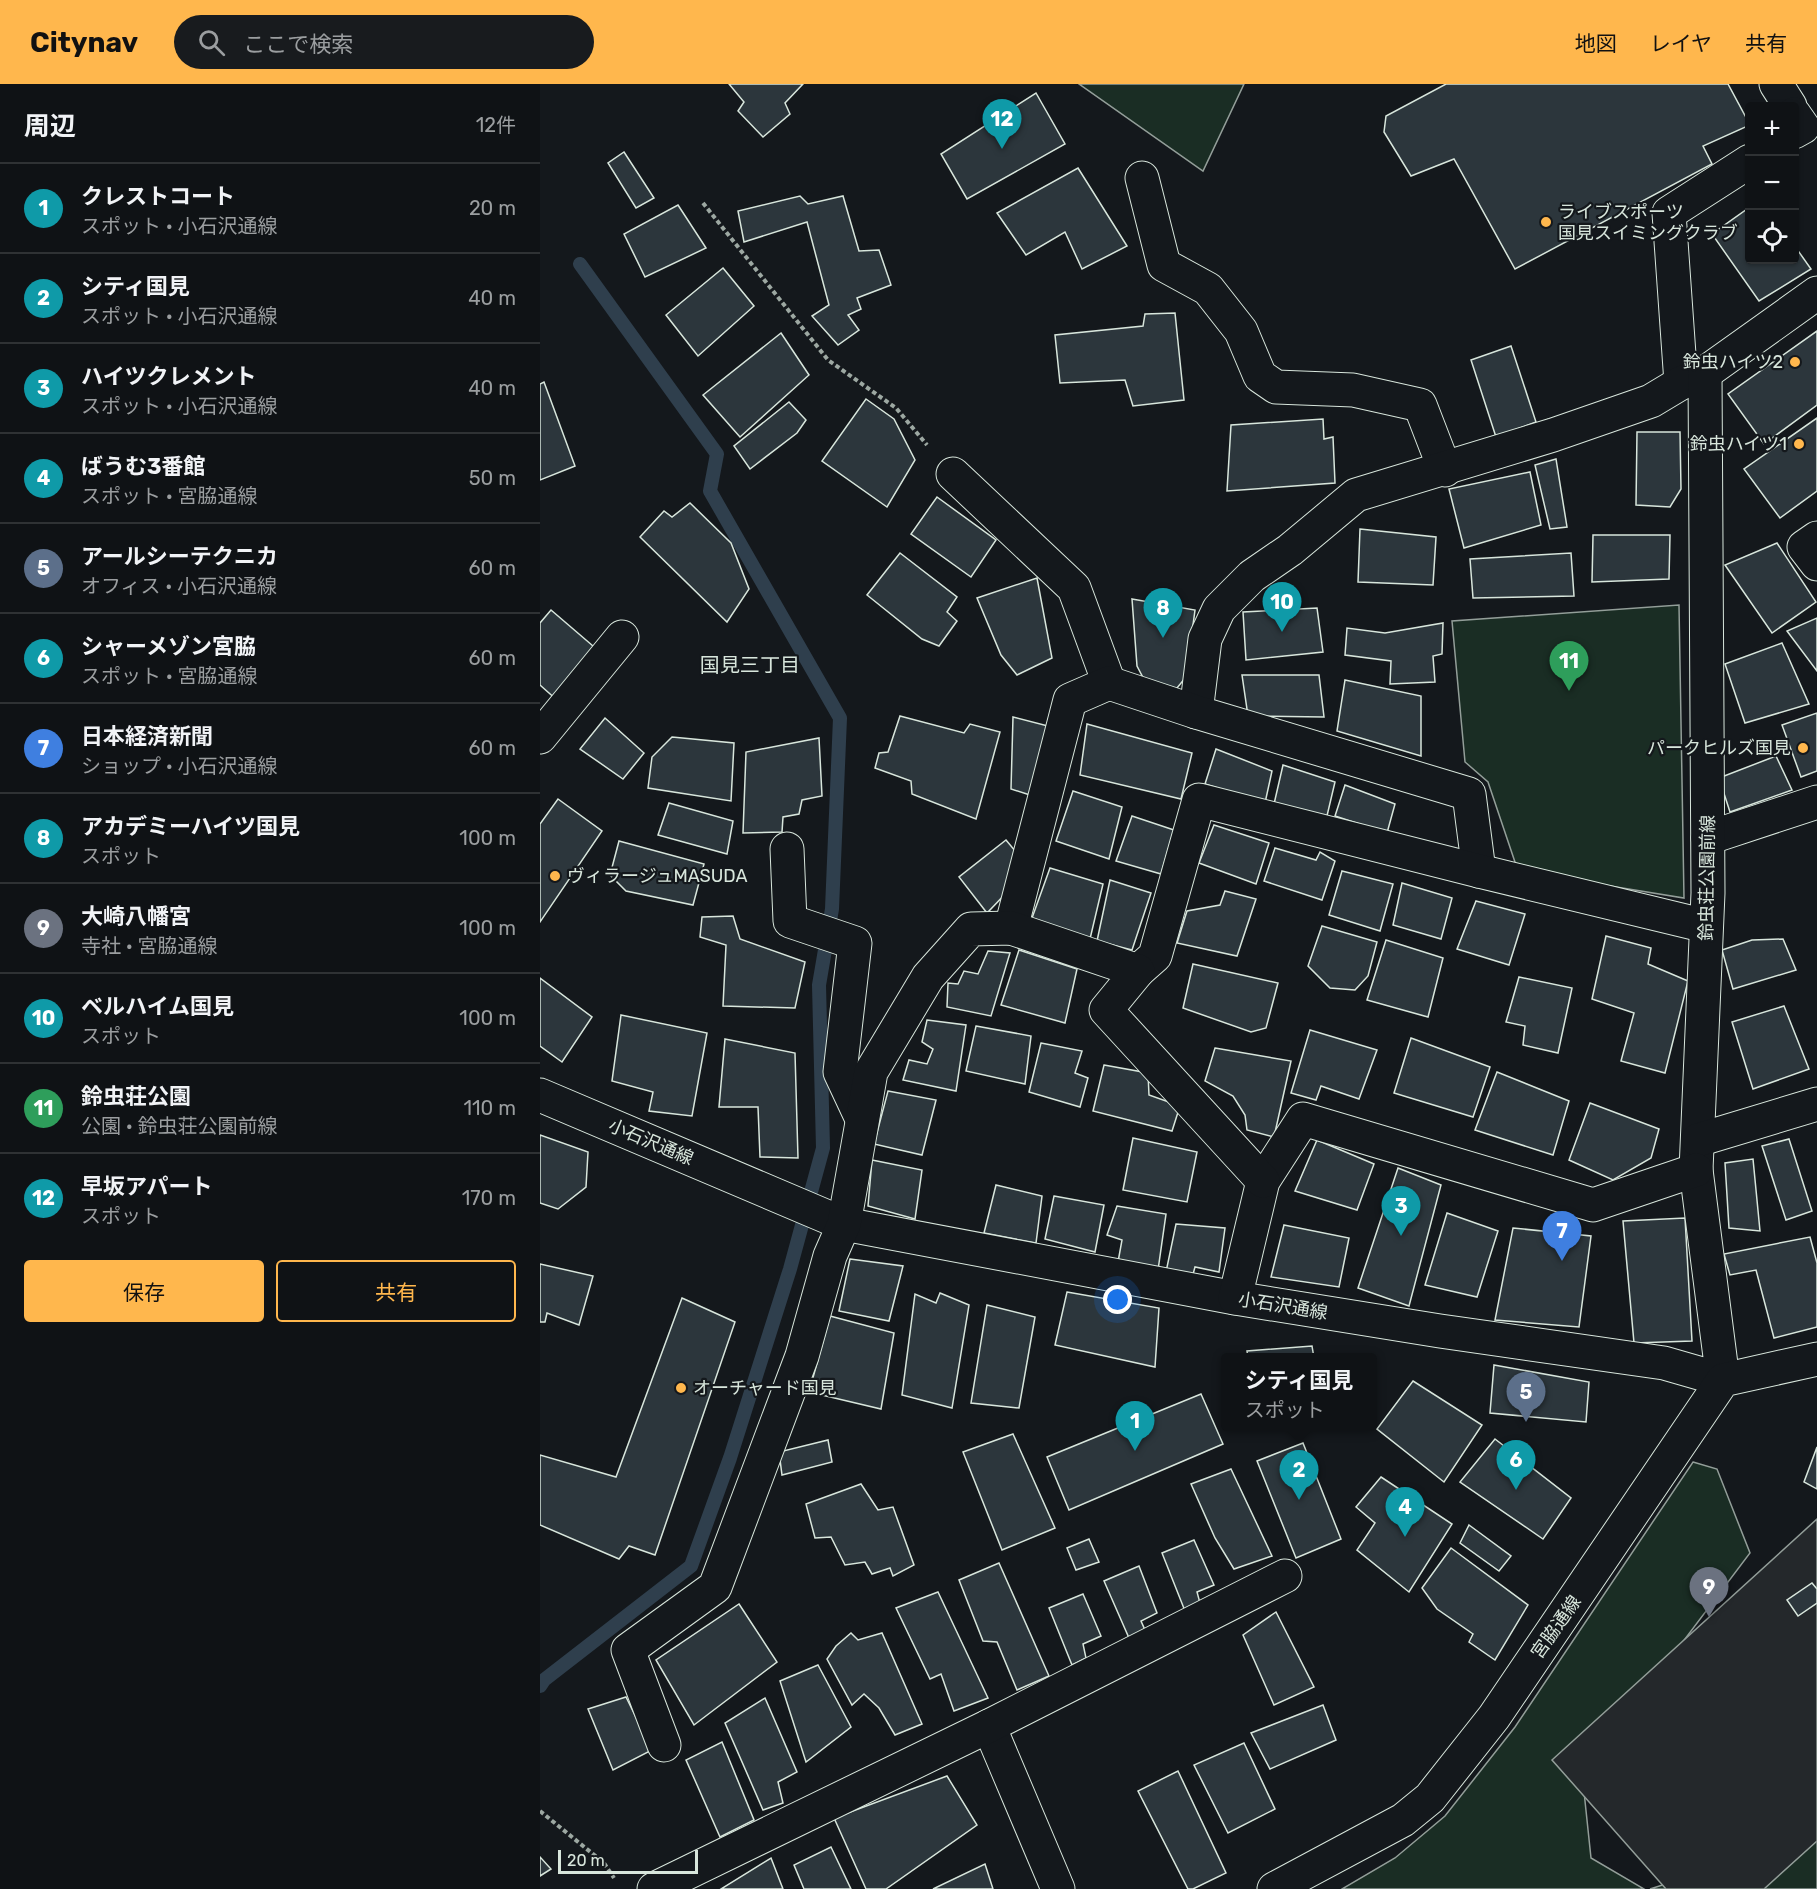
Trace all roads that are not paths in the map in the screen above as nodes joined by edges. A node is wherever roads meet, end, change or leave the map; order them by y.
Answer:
1 (1776, 84) edge
2 (1787, 102) edge
3 (1745, 164) edge
4 (1143, 178) dead end
5 (1817, 293) edge
6 (1693, 378) junction
7 (1444, 470) junction
8 (953, 474) road end
9 (1817, 538) edge
10 (1817, 564) edge
11 (622, 637) dead end
12 (1109, 683) junction
13 (1196, 712) junction
14 (546, 717) edge
15 (1817, 802) edge
16 (1708, 838) junction
17 (787, 849) dead end
18 (1479, 871) junction
19 (1706, 926) junction
20 (1011, 928) junction
21 (1138, 971) junction
22 (540, 1095) edge
23 (1817, 1104) edge
24 (862, 1119) junction
25 (1697, 1155) junction
26 (1263, 1181) junction
27 (843, 1224) junction
28 (1235, 1298) junction
29 (1813, 1365) edge
30 (1723, 1380) junction
31 (1285, 1576) dead end
32 (990, 1726) junction
33 (664, 1745) dead end
34 (654, 1889) edge
35 (1058, 1889) edge
36 (1274, 1889) edge

1 - 2 street
3 - 6 street, 鈴虫荘公園前線
4 - 7 street
5 - 6 street
6 - 7 street
6 - 16 street, 鈴虫荘公園前線
7 - 13 street
8 - 12 street
9 - 10 street
11 - 14 street
12 - 13 street
12 - 20 street
13 - 18 street
15 - 16 street
16 - 19 street, 鈴虫荘公園前線
17 - 24 street
18 - 19 street
18 - 21 street
19 - 25 street, 鈴虫荘公園前線
20 - 21 street
20 - 24 street
21 - 26 street
22 - 27 street, 小石沢通線
23 - 25 street
24 - 27 street
25 - 26 street
25 - 30 street, 鈴虫荘公園前線
26 - 28 street
27 - 28 street, 小石沢通線
27 - 33 street
28 - 30 street, 小石沢通線
29 - 30 street
30 - 36 street, 宮脇通線
31 - 32 street
32 - 34 street
32 - 35 street

